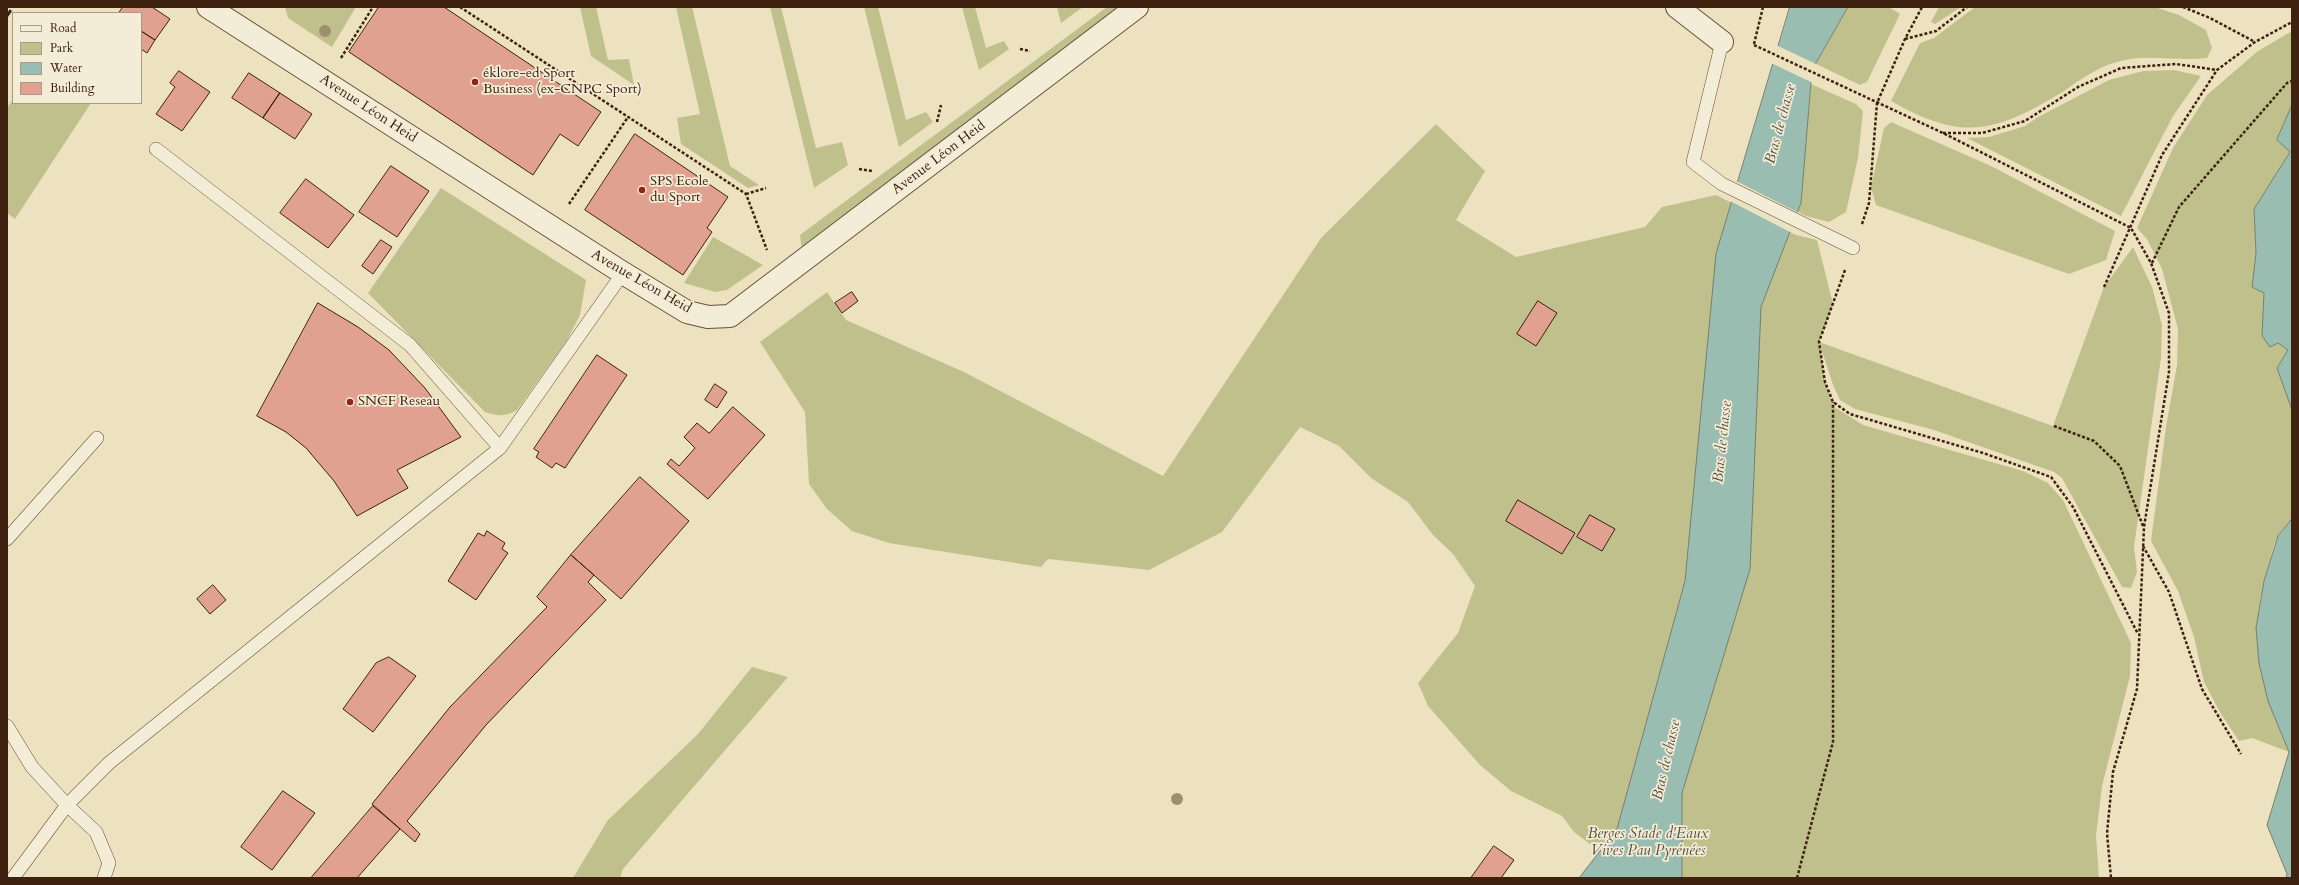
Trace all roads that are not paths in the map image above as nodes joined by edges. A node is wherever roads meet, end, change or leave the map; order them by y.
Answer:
1 (208, 7) edge
2 (1137, 7) edge
3 (1677, 7) edge
4 (1722, 42) joint
5 (156, 149) dead end
6 (1853, 248) road end
7 (623, 273) junction
8 (97, 438) dead end
9 (500, 448) junction
10 (7, 539) edge
11 (7, 726) edge
12 (67, 805) junction
13 (13, 878) edge
14 (104, 878) edge

1 - 7 street, Avenue Léon Heid
2 - 7 street, Avenue Léon Heid
3 - 4 street
4 - 6 lane
5 - 9 lane
7 - 9 lane
8 - 10 lane
9 - 12 lane
11 - 12 lane
12 - 13 lane
12 - 14 lane

